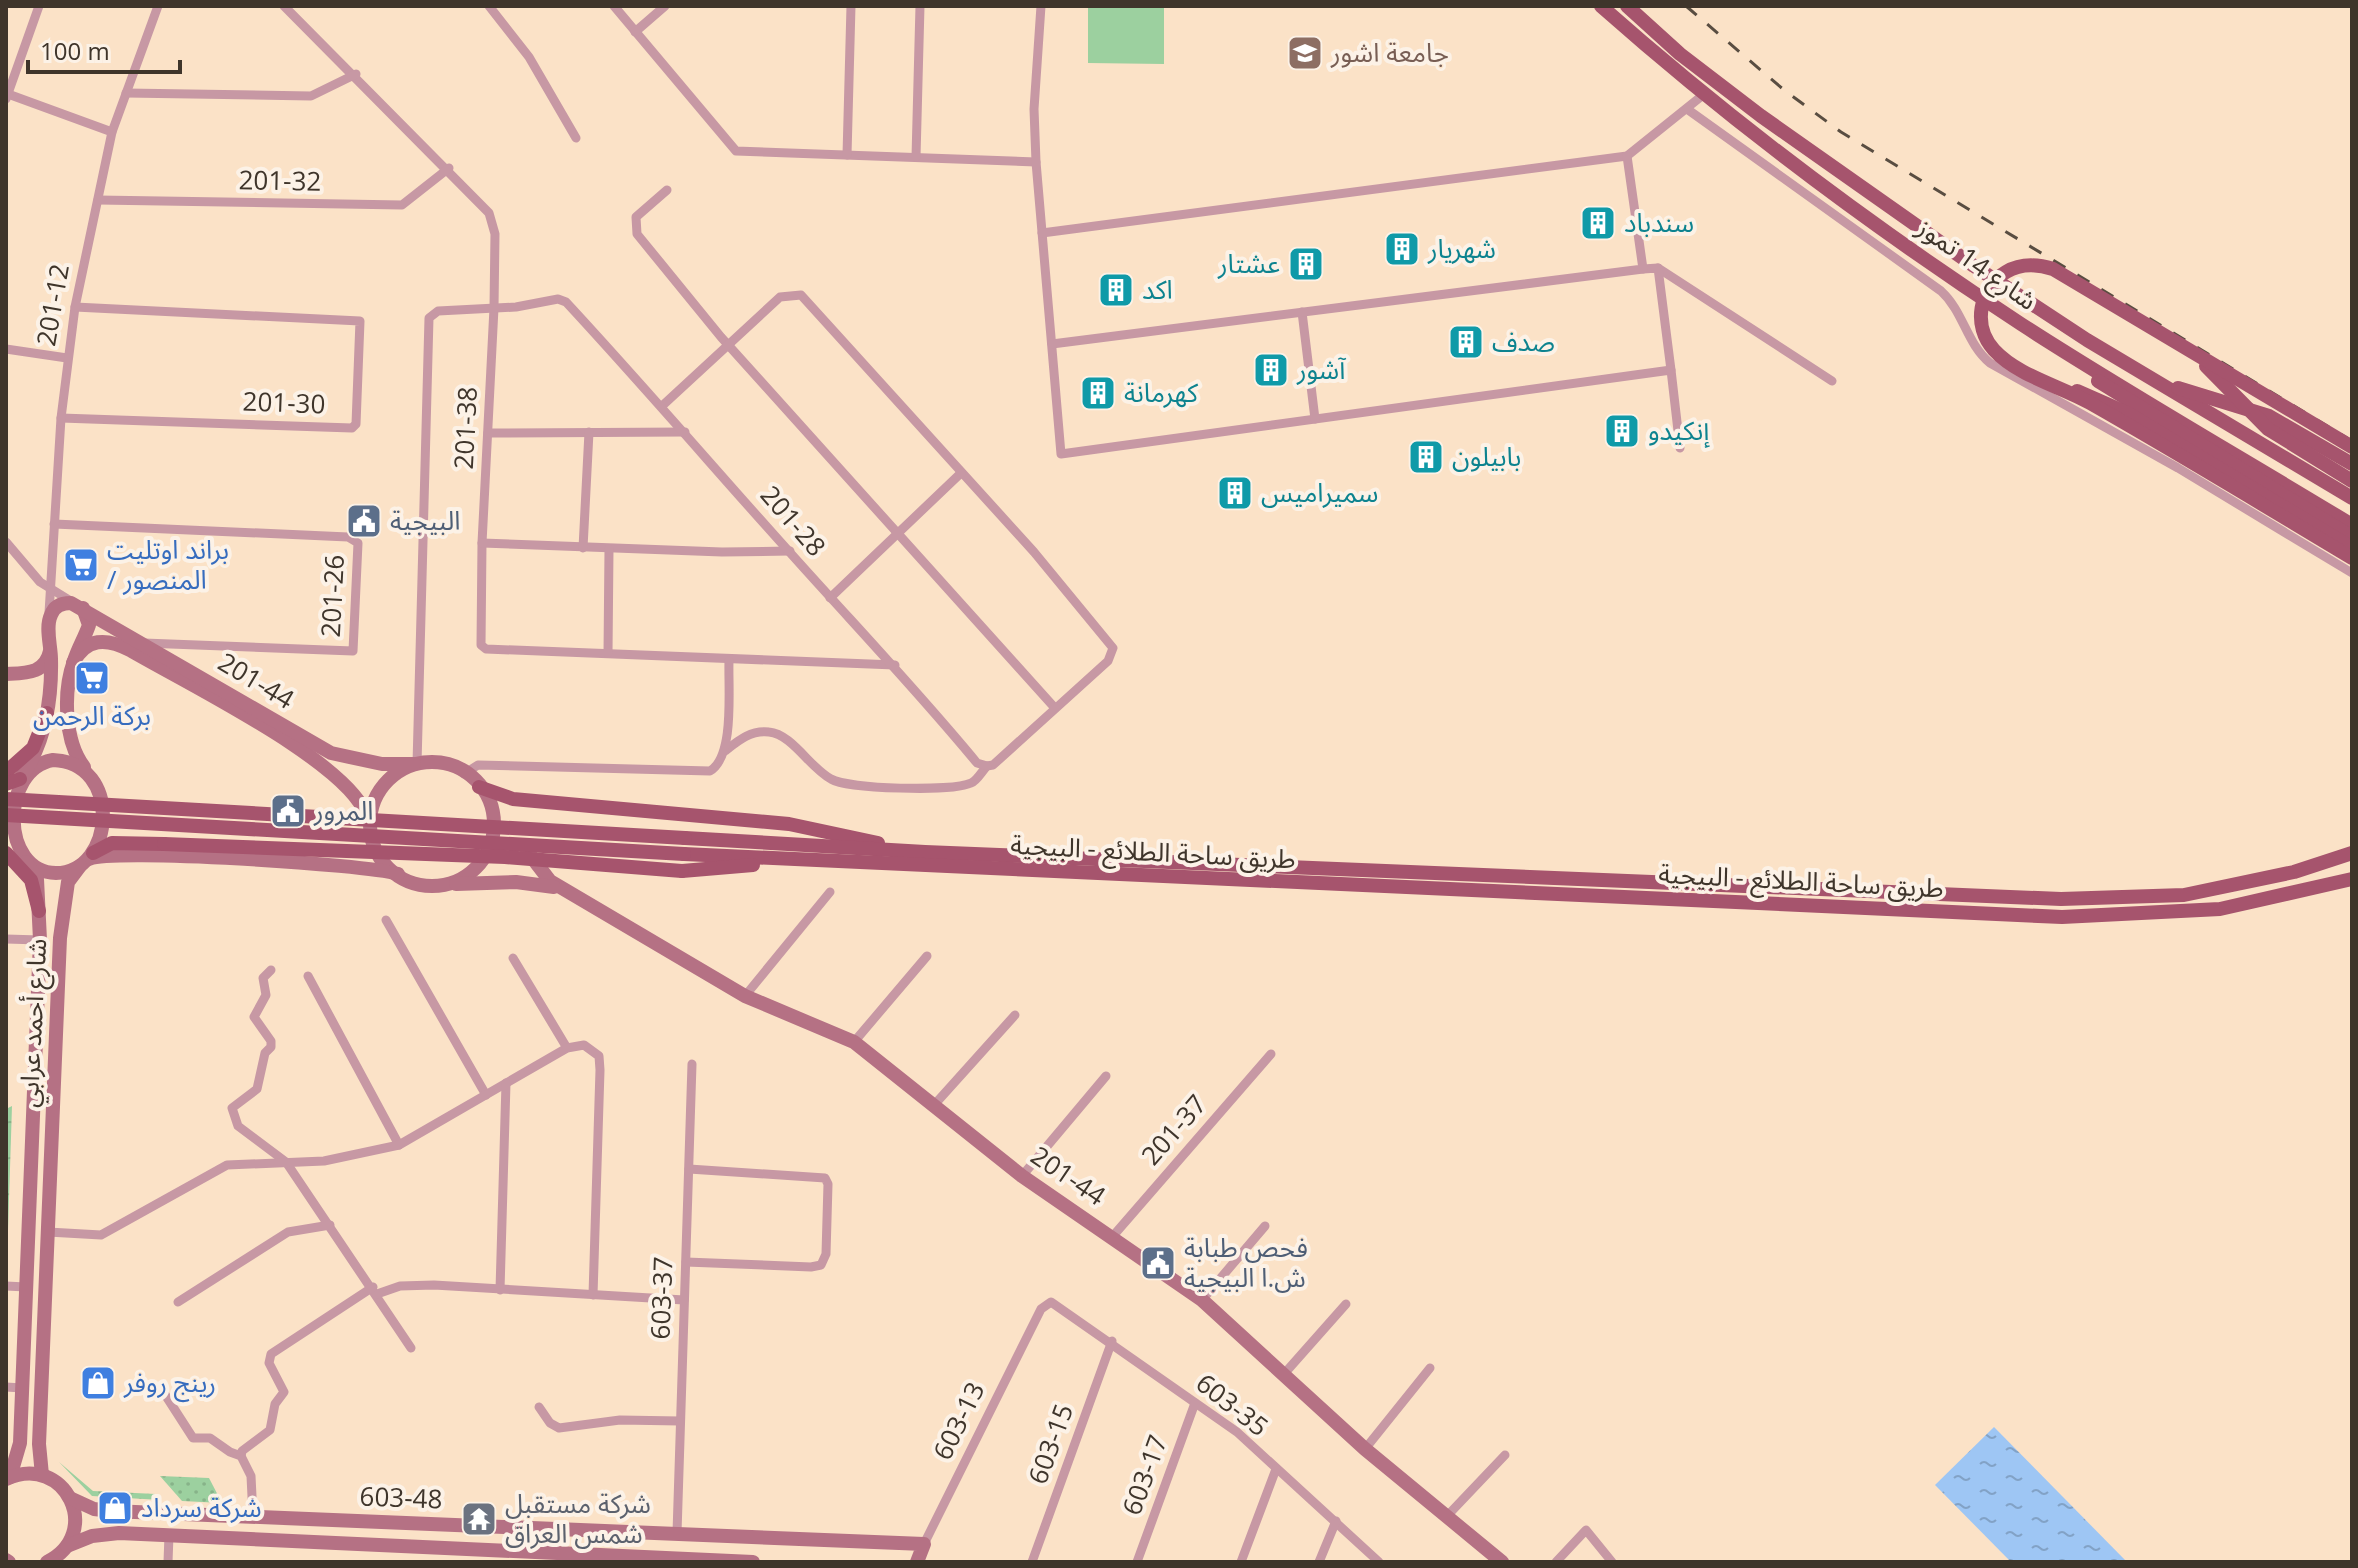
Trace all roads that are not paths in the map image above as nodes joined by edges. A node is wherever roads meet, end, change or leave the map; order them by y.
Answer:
1 (39, 6) edge
2 (158, 6) edge
3 (284, 6) edge
4 (489, 6) edge
5 (614, 6) edge
6 (665, 6) edge
7 (851, 6) edge
8 (920, 6) edge
9 (1041, 6) edge
10 (1601, 6) edge
11 (1627, 6) edge
12 (635, 32) junction
13 (356, 74) junction
14 (126, 93) junction
15 (1703, 95) junction
16 (7, 97) edge
17 (1687, 109) junction
18 (112, 132) junction
19 (576, 138) dead end
20 (847, 155) junction
21 (1627, 156) junction
22 (916, 157) junction
23 (1036, 162) junction
24 (449, 168) junction
25 (667, 190) dead end
26 (98, 200) junction
27 (1042, 233) junction
28 (1658, 268) junction
29 (1643, 269) junction
30 (75, 307) junction
31 (494, 308) junction
32 (1302, 312) junction
33 (2044, 339) junction
34 (2173, 340) junction
35 (1052, 344) junction
36 (729, 346) junction
37 (6, 349) edge
38 (67, 358) junction
39 (1671, 370) junction
40 (2142, 374) junction
41 (2032, 375) junction
42 (1832, 381) dead end
43 (662, 406) junction
44 (61, 418) junction
45 (1315, 419) junction
46 (589, 432) junction
47 (685, 432) junction
48 (488, 433) junction
49 (2352, 447) edge
50 (1680, 448) dead end
51 (2352, 464) edge
52 (961, 473) junction
53 (2352, 481) edge
54 (2352, 498) edge
55 (54, 524) junction
56 (2352, 525) edge
57 (899, 532) junction
58 (2345, 538) edge
59 (6, 542) edge
60 (482, 543) junction
61 (583, 548) junction
62 (2352, 548) edge
63 (609, 549) junction
64 (790, 551) junction
65 (2352, 558) edge
66 (2352, 573) edge
67 (49, 588) junction
68 (830, 598) junction
69 (80, 606) junction
70 (49, 623) junction
71 (144, 643) junction
72 (51, 647) junction
73 (608, 653) junction
74 (729, 661) junction
75 (73, 663) junction
76 (895, 665) junction
77 (23, 673) junction
78 (6, 674) edge
79 (48, 706) junction
80 (1054, 707) junction
81 (725, 751) junction
82 (415, 764) junction
83 (987, 766) junction
84 (6, 772) edge
85 (464, 774) junction
86 (92, 777) junction
87 (13, 782) edge
88 (479, 787) junction
89 (6, 799) edge
90 (6, 815) edge
91 (368, 824) junction
92 (495, 830) junction
93 (925, 852) junction
94 (13, 853) edge
95 (2352, 853) edge
96 (125, 856) junction
97 (86, 860) junction
98 (809, 861) junction
99 (406, 878) junction
100 (2352, 879) edge
101 (445, 885) junction
102 (566, 891) junction
103 (830, 892) dead end
104 (39, 911) junction
105 (63, 913) junction
106 (386, 920) dead end
107 (6, 939) edge
108 (40, 940) junction
109 (927, 956) dead end
110 (513, 958) dead end
111 (271, 970) dead end
112 (308, 976) dead end
113 (745, 996) junction
114 (1015, 1015) dead end
115 (854, 1042) junction
116 (567, 1048) junction
117 (1271, 1054) dead end
118 (692, 1064) dead end
119 (1106, 1076) dead end
120 (506, 1083) junction
121 (486, 1095) junction
122 (935, 1104) junction
123 (399, 1145) junction
124 (286, 1162) junction
125 (689, 1169) junction
126 (1022, 1176) junction
127 (330, 1225) junction
128 (1265, 1226) dead end
129 (48, 1232) junction
130 (1113, 1236) junction
131 (686, 1262) junction
132 (6, 1286) edge
133 (26, 1287) junction
134 (500, 1290) junction
135 (375, 1291) junction
136 (593, 1295) junction
137 (684, 1300) junction
138 (1202, 1300) junction
139 (178, 1302) dead end
140 (1045, 1303) joint
141 (1346, 1304) dead end
142 (1112, 1341) junction
143 (411, 1348) dead end
144 (1430, 1368) dead end
145 (1284, 1374) junction
146 (6, 1387) edge
147 (22, 1388) junction
148 (164, 1393) dead end
149 (1195, 1403) junction
150 (539, 1407) dead end
151 (680, 1421) junction
152 (1365, 1449) junction
153 (1505, 1455) dead end
154 (241, 1456) junction
155 (1276, 1469) junction
156 (42, 1475) junction
157 (8, 1478) edge
158 (70, 1498) junction
159 (1448, 1515) junction
160 (253, 1517) junction
161 (1336, 1521) junction
162 (414, 1523) junction
163 (677, 1533) junction
164 (169, 1535) junction
165 (714, 1535) junction
166 (924, 1544) junction
167 (414, 1546) junction
168 (60, 1553) edge
169 (454, 1555) edge
170 (713, 1560) junction
171 (47, 1562) edge
172 (168, 1562) edge
173 (744, 1562) edge
174 (753, 1562) edge
175 (917, 1562) edge
176 (1032, 1562) edge
177 (1137, 1562) edge
178 (1241, 1562) edge
179 (1319, 1562) edge
180 (1379, 1562) edge
181 (1502, 1562) edge
182 (1556, 1562) edge
183 (1612, 1562) edge

1 - 16 street
2 - 14 street, 201-12
3 - 13 street
4 - 19 street
5 - 12 street
6 - 12 street
7 - 20 street
8 - 22 street
9 - 23 street
10 - 15 main road, شارع 14 تموز
11 - 40 main road, شارع 14 تموز
12 - 20 street
13 - 14 street
13 - 24 street
14 - 18 street, 201-12
15 - 17 street
15 - 33 main road, شارع 14 تموز
16 - 18 street
17 - 21 street
17 - 66 street
18 - 26 street, 201-12
20 - 22 street
21 - 27 street
21 - 29 street
22 - 23 street
23 - 27 street
24 - 26 street, 201-32
24 - 31 street, 201-38
25 - 36 street
26 - 30 street, 201-12
27 - 35 street
28 - 29 street
28 - 39 street
28 - 42 street
29 - 32 street
30 - 38 street, 201-12
30 - 44 street, 201-30
31 - 43 street, 201-28
31 - 48 street, 201-38
31 - 82 street
32 - 35 street
32 - 45 street
33 - 56 main road, شارع 14 تموز
33 - 58 main road
34 - 41 main road, bridge
34 - 49 main road, bridge
34 - 53 main road, bridge
35 - 45 street
36 - 43 street
36 - 52 street
36 - 57 street
37 - 38 street
38 - 44 street, 201-12
39 - 45 street
39 - 50 street
40 - 51 main road
40 - 54 main road, شارع 14 تموز
41 - 58 main road, bridge
41 - 65 main road, bridge
43 - 47 street, 201-28
44 - 55 street, 201-12
46 - 47 street
46 - 48 street
46 - 61 street
47 - 64 street, 201-28
48 - 60 street, 201-38
52 - 57 street
52 - 80 street
55 - 67 street, 201-12
55 - 71 street, 201-26
57 - 68 street
57 - 80 street
58 - 62 main road
59 - 67 street
60 - 61 street
60 - 73 street, 201-38
61 - 63 street
63 - 64 street
63 - 73 street
64 - 68 street, 201-28
67 - 69 street
67 - 70 street, 201-12
68 - 76 street, 201-28
69 - 70 main road
69 - 71 main road, 201-44
69 - 75 main road
70 - 72 main road, 201-12
71 - 82 main road, 201-44
72 - 77 main road
72 - 79 main road, 201-12
73 - 74 street
74 - 76 street
74 - 81 street
75 - 86 main road
75 - 91 main road
76 - 83 street, 201-28
77 - 78 main road
77 - 79 main road
79 - 84 main road
79 - 87 main road, 201-12
80 - 83 street
81 - 83 street
81 - 85 street
82 - 85 main road
82 - 91 main road
85 - 88 main road
86 - 87 main road
86 - 97 main road
87 - 94 main road
88 - 92 main road
88 - 93 main road
89 - 93 main road, طريق ساحة الطلائع - البيجية, bridge
90 - 98 main road, طريق ساحة الطلائع - البيجية, bridge
91 - 99 main road
92 - 101 main road
92 - 102 main road, 201-44
93 - 95 main road, طريق ساحة الطلائع - البيجية
94 - 97 main road
94 - 104 main road
94 - 104 main road, شارع أحمد عرابي
96 - 97 main road
96 - 99 main road
96 - 105 main road
97 - 98 main road, bridge
97 - 105 main road, شارع أحمد عرابي
98 - 100 main road, طريق ساحة الطلائع - البيجية
99 - 101 main road
101 - 102 main road, 201-44
102 - 113 main road, 201-44
103 - 113 street
104 - 108 main road, شارع أحمد عرابي
105 - 129 main road, شارع أحمد عرابي
106 - 121 street
107 - 108 street
108 - 133 main road, شارع أحمد عرابي
109 - 115 street
110 - 116 street
111 - 124 street
112 - 123 street
113 - 115 main road, 201-44
114 - 122 street
115 - 122 main road, 201-44
116 - 120 street
116 - 136 street
117 - 130 street, 201-37
118 - 125 street, 603-37
119 - 126 street
120 - 121 street
120 - 134 street
121 - 123 street
122 - 126 main road, 201-44
123 - 124 street
124 - 127 street
124 - 129 street
125 - 131 street, 603-37
125 - 131 street
126 - 130 main road, 201-44
127 - 135 street
127 - 139 street
128 - 138 street
129 - 156 main road, شارع أحمد عرابي
130 - 138 main road, 201-44
131 - 137 street, 603-37
132 - 133 street
133 - 147 main road, شارع أحمد عرابي
134 - 135 street
134 - 136 street
135 - 143 street
135 - 154 street
136 - 137 street
137 - 151 street, 603-37
138 - 145 main road, 201-44
140 - 142 street, 603-35
140 - 166 street, 603-13
141 - 145 street
142 - 149 street, 603-35
142 - 176 street, 603-15
144 - 152 street
145 - 152 main road, 201-44
146 - 147 street
147 - 157 main road, شارع أحمد عرابي
148 - 154 street
149 - 155 street, 603-35
149 - 177 street, 603-17
150 - 151 street
151 - 163 street, 603-37
152 - 159 main road, 201-44
153 - 159 street
154 - 160 street
155 - 161 street, 603-35
155 - 178 street
156 - 157 main road
156 - 158 main road
158 - 160 main road, 603-48
158 - 168 main road
159 - 181 main road, 201-44
160 - 162 main road, 603-48
161 - 179 street
161 - 180 street, 603-35
162 - 163 main road, 603-48
162 - 167 main road
163 - 165 main road, 603-48
164 - 167 main road, 603-48
164 - 168 main road, 603-48
164 - 172 street
165 - 166 main road, 603-48
165 - 170 main road
166 - 175 main road, 603-13
167 - 169 main road, 603-48
168 - 171 main road, 603-48
169 - 170 main road, 603-48
170 - 173 main road, 603-48
173 - 174 main road, 603-48
182 - 183 street

